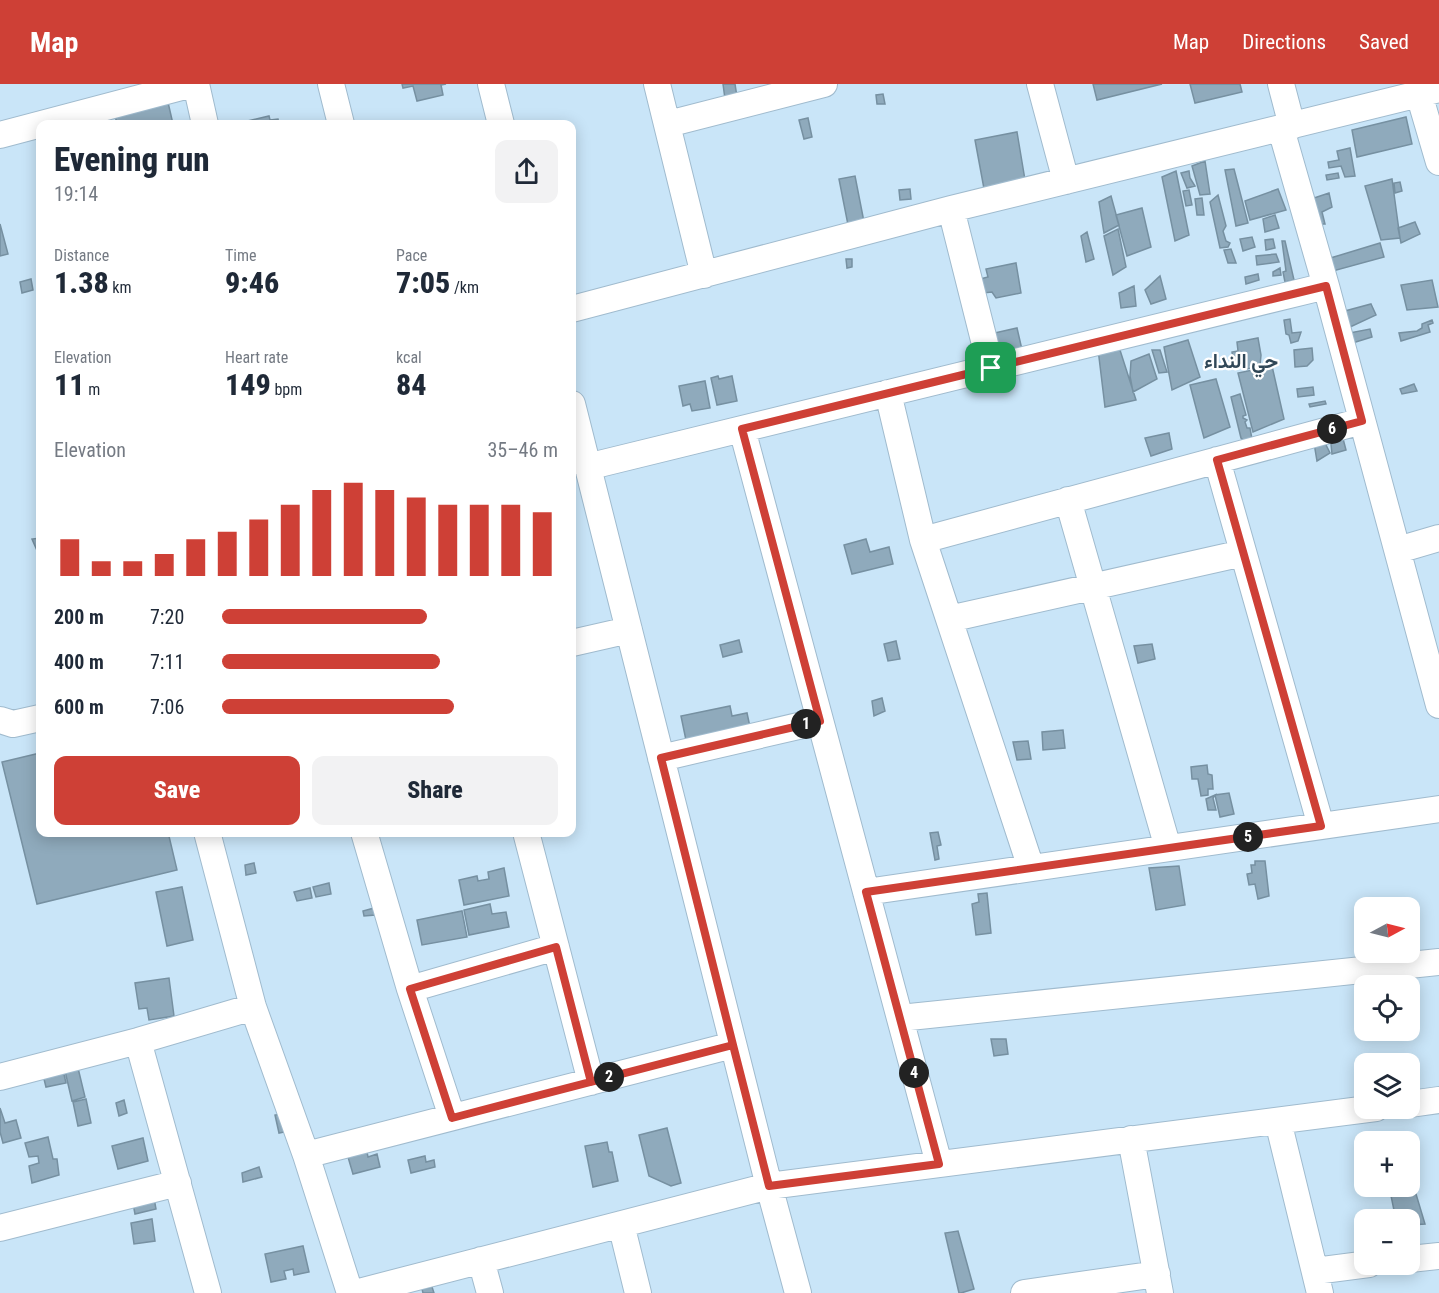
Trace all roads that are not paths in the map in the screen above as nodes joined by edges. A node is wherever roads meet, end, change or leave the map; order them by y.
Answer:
1 (194, 84) edge
2 (331, 84) edge
3 (491, 84) edge
4 (657, 84) edge
5 (824, 84) edge
6 (1040, 84) edge
7 (1281, 84) edge
8 (1429, 92) edge
9 (68, 120) edge
10 (204, 120) edge
11 (340, 120) edge
12 (500, 120) edge
13 (668, 124) junction
14 (1286, 128) junction
15 (36, 129) edge
16 (0, 135) edge
17 (1439, 162) edge
18 (1066, 181) junction
19 (951, 209) junction
20 (704, 275) junction
21 (1326, 286) junction
22 (576, 308) edge
23 (991, 368) junction
24 (888, 393) junction
25 (1362, 421) junction
26 (742, 429) junction
27 (576, 431) edge
28 (1217, 460) junction
29 (583, 479) edge
30 (1068, 500) junction
31 (1439, 538) edge
32 (923, 540) junction
33 (1398, 550) junction
34 (1243, 553) junction
35 (1094, 586) junction
36 (949, 619) junction
37 (628, 630) junction
38 (576, 642) edge
39 (1438, 701) edge
40 (36, 719) edge
41 (0, 720) edge
42 (820, 721) junction
43 (661, 758) junction
44 (1439, 809) edge
45 (1321, 826) junction
46 (208, 837) edge
47 (365, 837) edge
48 (527, 837) edge
49 (1168, 848) junction
50 (1031, 868) junction
51 (866, 892) junction
52 (556, 947) junction
53 (1439, 962) edge
54 (410, 989) junction
55 (253, 1007) junction
56 (900, 1018) junction
57 (138, 1041) junction
58 (733, 1045) junction
59 (0, 1077) edge
60 (591, 1082) junction
61 (1439, 1100) edge
62 (1420, 1103) edge
63 (1354, 1111) edge
64 (452, 1118) junction
65 (1278, 1121) junction
66 (1131, 1138) junction
67 (306, 1155) junction
68 (939, 1164) junction
69 (178, 1183) junction
70 (769, 1186) junction
71 (621, 1224) junction
72 (0, 1228) edge
73 (1439, 1256) edge
74 (1420, 1258) edge
75 (481, 1260) junction
76 (1354, 1269) edge
77 (1317, 1282) edge
78 (1159, 1283) edge
79 (208, 1293) edge
80 (350, 1293) edge
81 (355, 1293) edge
82 (490, 1293) edge
83 (638, 1293) edge
84 (798, 1293) edge
85 (1024, 1293) edge

1 - 9 street
1 - 10 street
2 - 11 street
3 - 12 street
4 - 13 street
5 - 13 street
6 - 18 street
7 - 14 street
8 - 14 street
8 - 17 street
13 - 20 street
14 - 18 street
14 - 21 street
15 - 16 street
18 - 19 street
19 - 20 street
19 - 23 street
20 - 22 street
21 - 23 street
21 - 25 street
23 - 24 street
24 - 26 street
24 - 32 street
25 - 28 street
25 - 33 street
26 - 29 street
26 - 42 street
27 - 29 street
28 - 30 street
28 - 34 street
29 - 37 street
30 - 32 street
30 - 35 street
31 - 33 street
32 - 36 street
33 - 39 street
34 - 35 street
34 - 45 street
35 - 36 street
35 - 49 street
36 - 50 street
37 - 38 street
37 - 43 street
40 - 41 street
42 - 43 street
42 - 51 street
43 - 58 street
44 - 45 street
45 - 49 street
46 - 55 street
47 - 54 street
48 - 52 street
49 - 50 street
50 - 51 street
51 - 56 street
52 - 54 street
52 - 60 street
53 - 56 street
54 - 64 street
55 - 57 street
55 - 67 street
56 - 68 street
57 - 59 street
57 - 69 street
58 - 60 street
58 - 70 street
60 - 64 street
61 - 62 street
63 - 65 street
64 - 67 street
65 - 66 street
65 - 77 street
66 - 68 street
66 - 78 street
67 - 80 street
68 - 70 street
69 - 72 street
69 - 79 street
70 - 71 street
70 - 84 street
71 - 75 street
71 - 83 street
73 - 74 street
75 - 81 street
75 - 82 street
76 - 77 street
78 - 85 street

